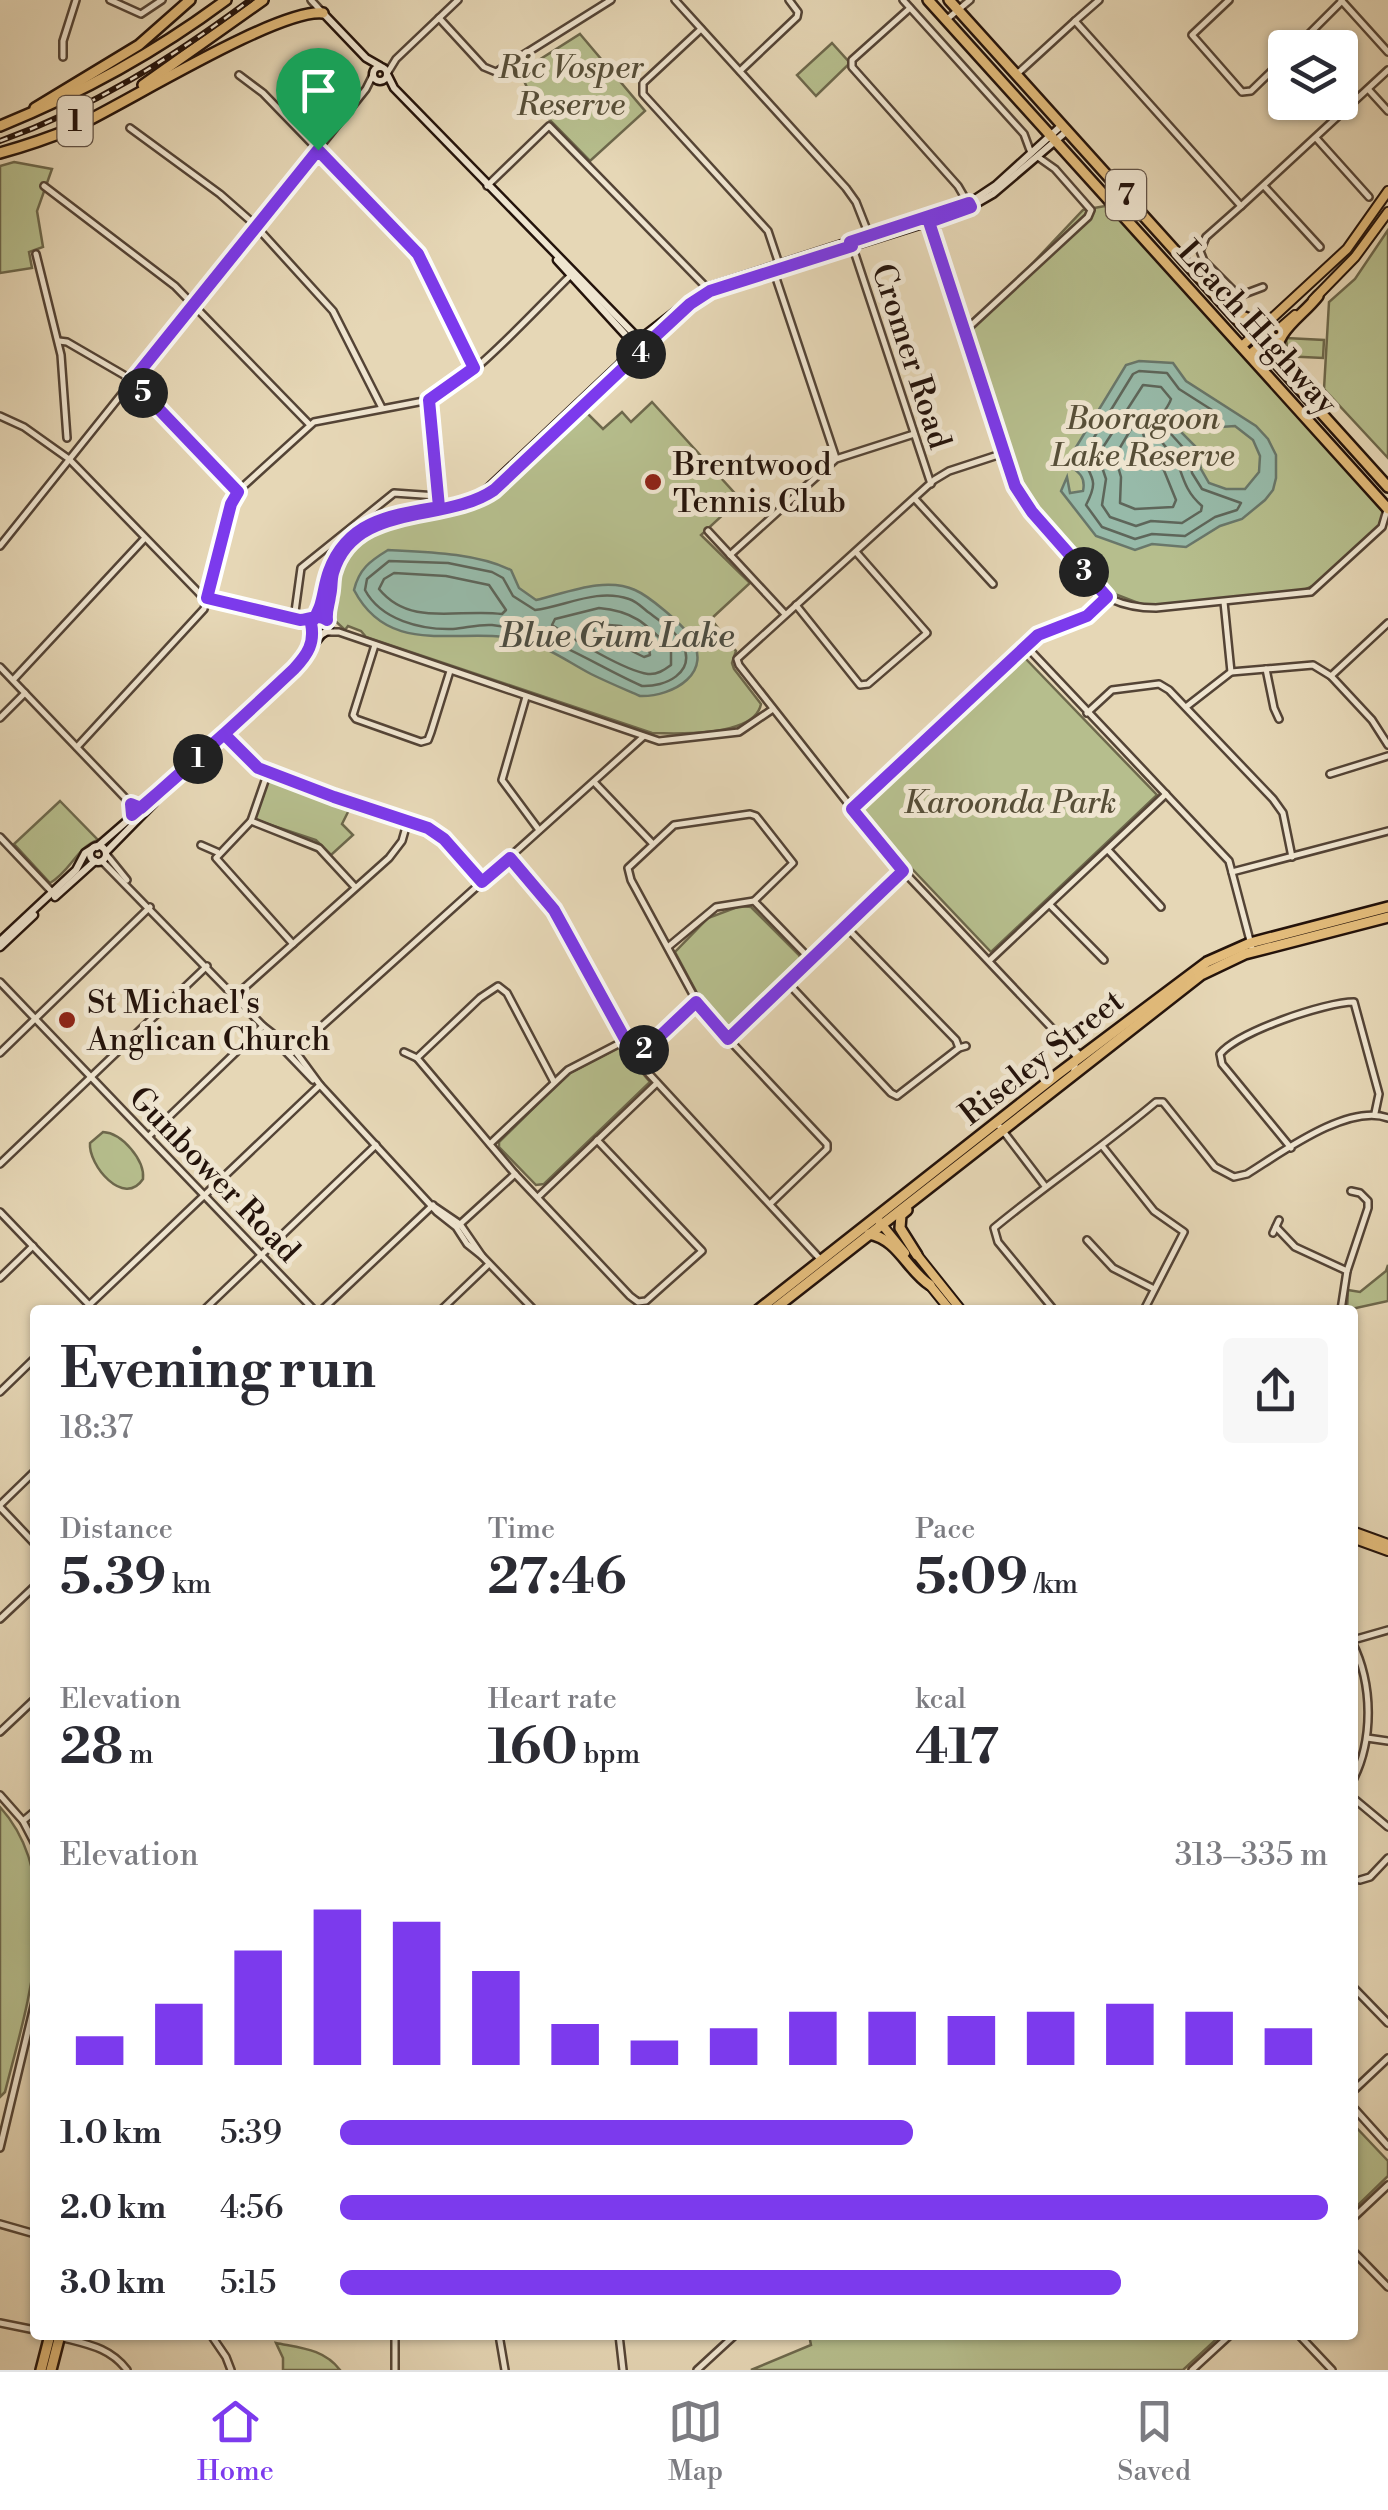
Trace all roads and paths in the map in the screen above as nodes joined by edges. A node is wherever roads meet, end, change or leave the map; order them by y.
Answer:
1 (76, 0) edge
2 (110, 0) edge
3 (162, 0) edge
4 (190, 0) edge
5 (226, 0) edge
6 (263, 0) edge
7 (310, 0) edge
8 (458, 0) edge
9 (611, 0) edge
10 (675, 0) edge
11 (789, 0) edge
12 (903, 0) edge
13 (928, 0) edge
14 (949, 0) edge
15 (970, 0) edge
16 (1099, 0) edge
17 (1229, 0) edge
18 (1341, 0) edge
19 (910, 8) junction
20 (958, 10) junction
21 (323, 13) junction
22 (296, 17) junction
23 (438, 18) junction
24 (946, 20) junction
25 (1075, 22) junction
26 (702, 28) junction
27 (1312, 30) edge
28 (1388, 52) edge
29 (63, 57) dead end
30 (740, 70) junction
31 (1388, 70) edge
32 (381, 74) junction
33 (1268, 74) edge
34 (240, 75) dead end
35 (1016, 75) junction
36 (1368, 89) junction
37 (1388, 111) edge
38 (11, 122) junction
39 (0, 126) edge
40 (130, 128) dead end
41 (1065, 128) junction
42 (1054, 138) junction
43 (1316, 138) junction
44 (318, 150) junction
45 (0, 152) edge
46 (1035, 155) junction
47 (44, 186) dead end
48 (487, 186) junction
49 (1264, 186) junction
50 (1388, 191) edge
51 (1369, 196) dead end
52 (970, 205) junction
53 (1241, 206) junction
54 (1388, 212) edge
55 (928, 220) junction
56 (256, 226) junction
57 (870, 238) junction
58 (851, 244) junction
59 (1320, 246) dead end
60 (36, 254) dead end
61 (1185, 260) junction
62 (776, 268) junction
63 (1174, 270) junction
64 (572, 275) junction
65 (1263, 287) dead end
66 (708, 290) junction
67 (1318, 296) junction
68 (194, 304) junction
69 (1231, 312) junction
70 (1265, 325) junction
71 (966, 330) junction
72 (1256, 340) junction
73 (59, 342) junction
74 (638, 343) junction
75 (1245, 351) junction
76 (1276, 363) junction
77 (474, 368) junction
78 (132, 381) junction
79 (429, 400) junction
80 (382, 408) junction
81 (0, 416) edge
82 (310, 425) junction
83 (914, 434) junction
84 (67, 438) dead end
85 (1004, 453) junction
86 (69, 459) junction
87 (836, 459) junction
88 (931, 484) junction
89 (1388, 486) edge
90 (238, 492) junction
91 (437, 496) junction
92 (915, 499) junction
93 (439, 509) junction
94 (1387, 509) edge
95 (708, 530) dead end
96 (145, 538) junction
97 (0, 546) edge
98 (856, 552) junction
99 (730, 554) junction
100 (993, 584) dead end
101 (1107, 597) junction
102 (207, 598) junction
103 (1224, 602) junction
104 (796, 605) junction
105 (785, 614) junction
106 (315, 618) junction
107 (298, 619) junction
108 (328, 621) junction
109 (1386, 628) edge
110 (312, 629) junction
111 (339, 632) junction
112 (324, 633) junction
113 (312, 644) junction
114 (375, 645) junction
115 (1026, 646) junction
116 (0, 667) edge
117 (1266, 669) junction
118 (450, 671) junction
119 (1231, 672) junction
120 (1332, 676) junction
121 (13, 680) junction
122 (24, 693) junction
123 (526, 697) junction
124 (1186, 707) junction
125 (774, 709) junction
126 (1087, 713) junction
127 (0, 718) edge
128 (1279, 719) dead end
129 (224, 734) junction
130 (643, 737) junction
131 (1388, 746) edge
132 (77, 747) junction
133 (1388, 756) edge
134 (268, 772) junction
135 (1330, 774) dead end
136 (594, 782) junction
137 (164, 790) junction
138 (1166, 794) junction
139 (131, 804) junction
140 (141, 808) junction
141 (852, 809) junction
142 (132, 815) junction
143 (408, 820) junction
144 (250, 821) junction
145 (539, 830) junction
146 (1388, 831) edge
147 (0, 837) edge
148 (652, 844) junction
149 (201, 846) dead end
150 (95, 848) junction
151 (1108, 850) junction
152 (218, 853) junction
153 (1292, 856) junction
154 (102, 857) junction
155 (510, 858) junction
156 (903, 871) junction
157 (1232, 872) junction
158 (482, 882) junction
159 (356, 887) junction
160 (54, 894) junction
161 (754, 901) junction
162 (1050, 904) junction
163 (150, 907) junction
164 (1161, 907) dead end
165 (1388, 908) edge
166 (1388, 916) edge
167 (845, 926) junction
168 (0, 944) edge
169 (293, 944) junction
170 (667, 948) junction
171 (1252, 948) junction
172 (810, 959) junction
173 (1104, 960) dead end
174 (989, 961) junction
175 (206, 966) junction
176 (498, 974) dead end
177 (0, 982) edge
178 (787, 982) junction
179 (498, 986) junction
180 (235, 996) junction
181 (696, 1002) junction
182 (35, 1019) junction
183 (263, 1026) junction
184 (728, 1039) junction
185 (624, 1041) junction
186 (1108, 1047) junction
187 (293, 1052) junction
188 (404, 1052) dead end
189 (0, 1053) edge
190 (417, 1058) junction
191 (1078, 1058) junction
192 (636, 1059) junction
193 (1073, 1074) junction
194 (93, 1078) junction
195 (554, 1082) junction
196 (657, 1083) junction
197 (320, 1085) junction
198 (1375, 1113) junction
199 (1388, 1118) edge
200 (999, 1126) junction
201 (148, 1136) junction
202 (598, 1140) junction
203 (490, 1144) junction
204 (376, 1145) junction
205 (1103, 1147) junction
206 (1291, 1148) junction
207 (0, 1164) edge
208 (515, 1174) junction
209 (934, 1184) junction
210 (1045, 1186) junction
211 (1350, 1191) dead end
212 (205, 1195) junction
213 (538, 1197) junction
214 (771, 1203) junction
215 (433, 1205) junction
216 (0, 1212) edge
217 (883, 1218) junction
218 (458, 1226) junction
219 (1276, 1226) dead end
220 (869, 1234) junction
221 (1087, 1240) dead end
222 (33, 1246) junction
223 (261, 1255) junction
224 (917, 1255) junction
225 (822, 1260) junction
226 (489, 1264) junction
227 (1347, 1271) junction
228 (0, 1278) edge
229 (930, 1285) junction
230 (1154, 1289) junction
231 (787, 1299) junction
232 (86, 1305) edge
233 (92, 1305) edge
234 (209, 1305) edge
235 (309, 1305) edge
236 (327, 1305) edge
237 (445, 1305) edge
238 (529, 1305) edge
239 (764, 1305) edge
240 (779, 1305) edge
241 (783, 1305) edge
242 (946, 1305) edge
243 (957, 1305) edge
244 (1050, 1305) edge
245 (1146, 1305) edge
246 (1343, 1305) edge
247 (30, 1363) edge
248 (0, 1392) edge
249 (30, 1476) edge
250 (0, 1506) edge
251 (1358, 1536) edge
252 (30, 1539) edge
253 (1388, 1547) edge
254 (30, 1591) edge
255 (0, 1619) edge
256 (1388, 1630) edge
257 (1358, 1639) edge
258 (1358, 1664) edge
259 (30, 1703) edge
260 (0, 1732) edge
261 (1367, 1738) junction
262 (1388, 1742) edge
263 (1358, 1764) edge
264 (0, 1795) edge
265 (1358, 1802) edge
266 (30, 1815) edge
267 (22, 1821) junction
268 (1388, 1827) edge
269 (30, 1835) edge
270 (1388, 1858) edge
271 (1360, 1880) dead end
272 (1358, 1992) edge
273 (1388, 2023) edge
274 (30, 2033) edge
275 (1388, 2058) edge
276 (1358, 2086) edge
277 (11, 2107) junction
278 (0, 2110) edge
279 (1358, 2115) edge
280 (8, 2116) junction
281 (1388, 2146) edge
282 (0, 2148) edge
283 (1388, 2184) edge
284 (1358, 2213) edge
285 (0, 2224) edge
286 (30, 2233) edge
287 (1358, 2256) edge
288 (1388, 2287) edge
289 (0, 2323) edge
290 (30, 2329) edge
291 (53, 2340) edge
292 (55, 2340) edge
293 (70, 2340) edge
294 (214, 2340) edge
295 (394, 2340) edge
296 (500, 2340) edge
297 (619, 2340) edge
298 (730, 2340) edge
299 (1225, 2340) edge
300 (1305, 2340) edge
301 (41, 2370) edge
302 (51, 2370) edge
303 (127, 2370) edge
304 (231, 2370) edge
305 (395, 2370) edge
306 (505, 2370) edge
307 (622, 2370) edge
308 (697, 2370) edge
309 (1192, 2370) edge
310 (1332, 2370) edge

1 - 29 street
2 - 3 street
4 - 38 highway
5 - 38 highway, 1
6 - 45 highway, 1
7 - 21 street
7 - 22 highway
8 - 23 street
9 - 23 street
10 - 26 street
11 - 30 street
12 - 19 street
13 - 24 highway, Leach Highway / 7
14 - 20 highway, Leach Highway / 7
15 - 20 street
16 - 25 street
17 - 33 street
18 - 27 street
18 - 28 street
19 - 46 street
19 - 52 street
20 - 24 street
20 - 35 highway, Leach Highway / 7
21 - 22 highway
21 - 32 main road
22 - 45 highway
23 - 32 street
24 - 42 highway, Leach Highway / 7
25 - 35 street
25 - 53 street
26 - 30 street
26 - 62 street
30 - 57 street
31 - 36 street
32 - 44 street
32 - 48 main road
34 - 44 street
35 - 41 highway, Leach Highway / 7
36 - 37 street
36 - 43 street
38 - 39 highway, 1
40 - 56 street
41 - 42 main road
41 - 61 highway, Leach Highway / 7
42 - 46 main road
42 - 63 highway, Leach Highway / 7
43 - 49 street
43 - 51 street
44 - 56 street
44 - 77 street
46 - 52 main road
46 - 71 street
47 - 68 street
48 - 64 main road
48 - 66 street
49 - 53 street
49 - 59 street
50 - 70 main road
52 - 55 main road
53 - 65 street
54 - 67 main road
55 - 57 main road
55 - 71 street
56 - 68 street
56 - 80 street
57 - 58 main road
58 - 62 main road
58 - 83 street, Cromer Road
60 - 73 street
61 - 63 highway
61 - 69 highway, Leach Highway / 7
62 - 66 main road
62 - 87 street
63 - 75 highway, Leach Highway / 7
64 - 74 main road
64 - 77 street
66 - 74 main road
67 - 72 main road
67 - 76 highway
68 - 78 street
68 - 82 street
69 - 70 highway
69 - 72 highway, Leach Highway / 7
70 - 72 main road
71 - 85 street
72 - 75 main road
72 - 76 highway, Leach Highway / 7
73 - 78 street
73 - 84 street
74 - 93 main road
75 - 94 highway, Leach Highway / 7
76 - 89 highway, Leach Highway / 7
77 - 79 street
78 - 86 street
78 - 90 street
79 - 80 street
79 - 91 street
80 - 82 street
81 - 86 street
82 - 90 street
83 - 87 street
83 - 88 street, Cromer Road
85 - 88 street
85 - 101 street
86 - 96 street
86 - 97 street
87 - 99 street
88 - 92 street
90 - 102 street
91 - 93 street
91 - 107 street
92 - 98 street
92 - 100 street
93 - 106 main road
93 - 108 main road
94 - 103 street
95 - 99 street
96 - 102 street
96 - 121 street
98 - 104 street
98 - 104 street
99 - 105 street
101 - 103 street
101 - 115 street
102 - 107 street
102 - 132 street
103 - 119 street
104 - 105 street
105 - 125 street
106 - 107 street
106 - 108 main road
106 - 110 main road
107 - 110 street
108 - 111 street
108 - 112 main road
109 - 120 street
110 - 112 main road
110 - 113 main road
111 - 112 street
111 - 114 street
112 - 113 main road
113 - 129 main road
114 - 118 street
114 - 118 street
115 - 126 street
115 - 141 street
116 - 121 street
117 - 119 street
117 - 120 street
117 - 128 street
118 - 123 street
119 - 124 street
120 - 131 street
121 - 122 street
122 - 127 street
122 - 132 street
123 - 130 street
123 - 145 street
124 - 126 street
124 - 153 street
125 - 130 street
125 - 141 street
126 - 138 street
129 - 134 street
129 - 137 main road
130 - 136 street
132 - 139 street
133 - 135 street
134 - 143 street
134 - 144 street
136 - 145 street
136 - 148 street
137 - 140 main road
137 - 154 main road
138 - 151 street
138 - 157 street
139 - 140 street
139 - 142 street
140 - 142 main road
141 - 156 street
142 - 150 main road
143 - 158 street
143 - 159 street
144 - 152 street
144 - 159 street
145 - 155 street
146 - 153 street
147 - 160 street
148 - 161 street
148 - 170 street
149 - 152 street
150 - 154 main road
150 - 154 main road
150 - 160 main road
151 - 162 street
151 - 164 street
152 - 169 street
153 - 157 street
154 - 160 main road
154 - 163 street
155 - 158 street
155 - 185 street
156 - 167 street
156 - 174 street
157 - 171 street
158 - 187 street
159 - 169 street
160 - 168 main road
161 - 170 street
161 - 172 street
162 - 173 street
162 - 174 street
163 - 175 street
163 - 182 street
165 - 171 highway, Riseley Street
166 - 171 highway, Riseley Street
167 - 172 street
167 - 178 street
169 - 180 street
170 - 181 street
171 - 186 highway, Riseley Street
171 - 191 highway, Riseley Street
172 - 178 street
174 - 191 street
175 - 180 street
175 - 194 street
176 - 179 street
177 - 182 street, Gunbower Road
178 - 184 street
179 - 190 street
179 - 195 street
180 - 183 street
181 - 184 street
181 - 192 street
182 - 189 street
182 - 194 street, Gunbower Road
183 - 187 street
183 - 201 street
184 - 214 street
185 - 192 street
185 - 195 street
186 - 191 street
186 - 193 highway, Riseley Street
187 - 197 street
188 - 190 street
190 - 203 street
191 - 193 street
191 - 200 highway, Riseley Street
192 - 196 street
193 - 200 highway, Riseley Street
194 - 201 street, Gunbower Road
194 - 207 street
195 - 203 street
196 - 202 street
196 - 214 street
197 - 204 street
197 - 212 street
198 - 199 street
198 - 206 street
198 - 206 street
200 - 209 highway, Riseley Street
200 - 210 street
200 - 217 highway, Riseley Street
201 - 212 street, Gunbower Road
202 - 213 street
202 - 213 street
203 - 208 street
204 - 215 street
204 - 223 street
205 - 206 street
205 - 210 street
205 - 230 street
208 - 213 street
208 - 218 street
209 - 217 highway, Riseley Street
209 - 224 highway
210 - 244 street
211 - 227 street
212 - 223 street, Gunbower Road
212 - 233 street
214 - 225 street
215 - 218 street
215 - 236 street
216 - 222 street
217 - 220 highway, Riseley Street
217 - 224 main road
217 - 225 highway, Riseley Street
217 - 229 main road
218 - 226 street
219 - 227 street
220 - 229 highway
220 - 231 highway, Riseley Street
221 - 230 street
222 - 228 street
222 - 232 street
223 - 234 street
223 - 235 street, Gunbower Road
224 - 243 main road
225 - 239 highway, Riseley Street
226 - 237 street
226 - 238 street
227 - 246 street
229 - 242 main road
230 - 245 street
231 - 240 highway, Riseley Street
231 - 241 highway
247 - 248 street
249 - 250 street
250 - 252 street
251 - 253 main road
254 - 255 street
256 - 257 street
258 - 261 street
259 - 260 street
261 - 262 street
261 - 263 street
264 - 267 street
265 - 268 street
266 - 267 street
267 - 269 street
270 - 271 street
272 - 273 street
274 - 277 street
275 - 276 street
277 - 278 street
277 - 280 street
278 - 280 street
279 - 281 street
280 - 282 street
283 - 284 street
285 - 286 street
287 - 288 street
289 - 290 street
291 - 301 highway
292 - 302 highway
293 - 303 street
294 - 304 street
295 - 305 street
296 - 306 street
297 - 307 street
298 - 308 street
299 - 309 street
300 - 310 street

